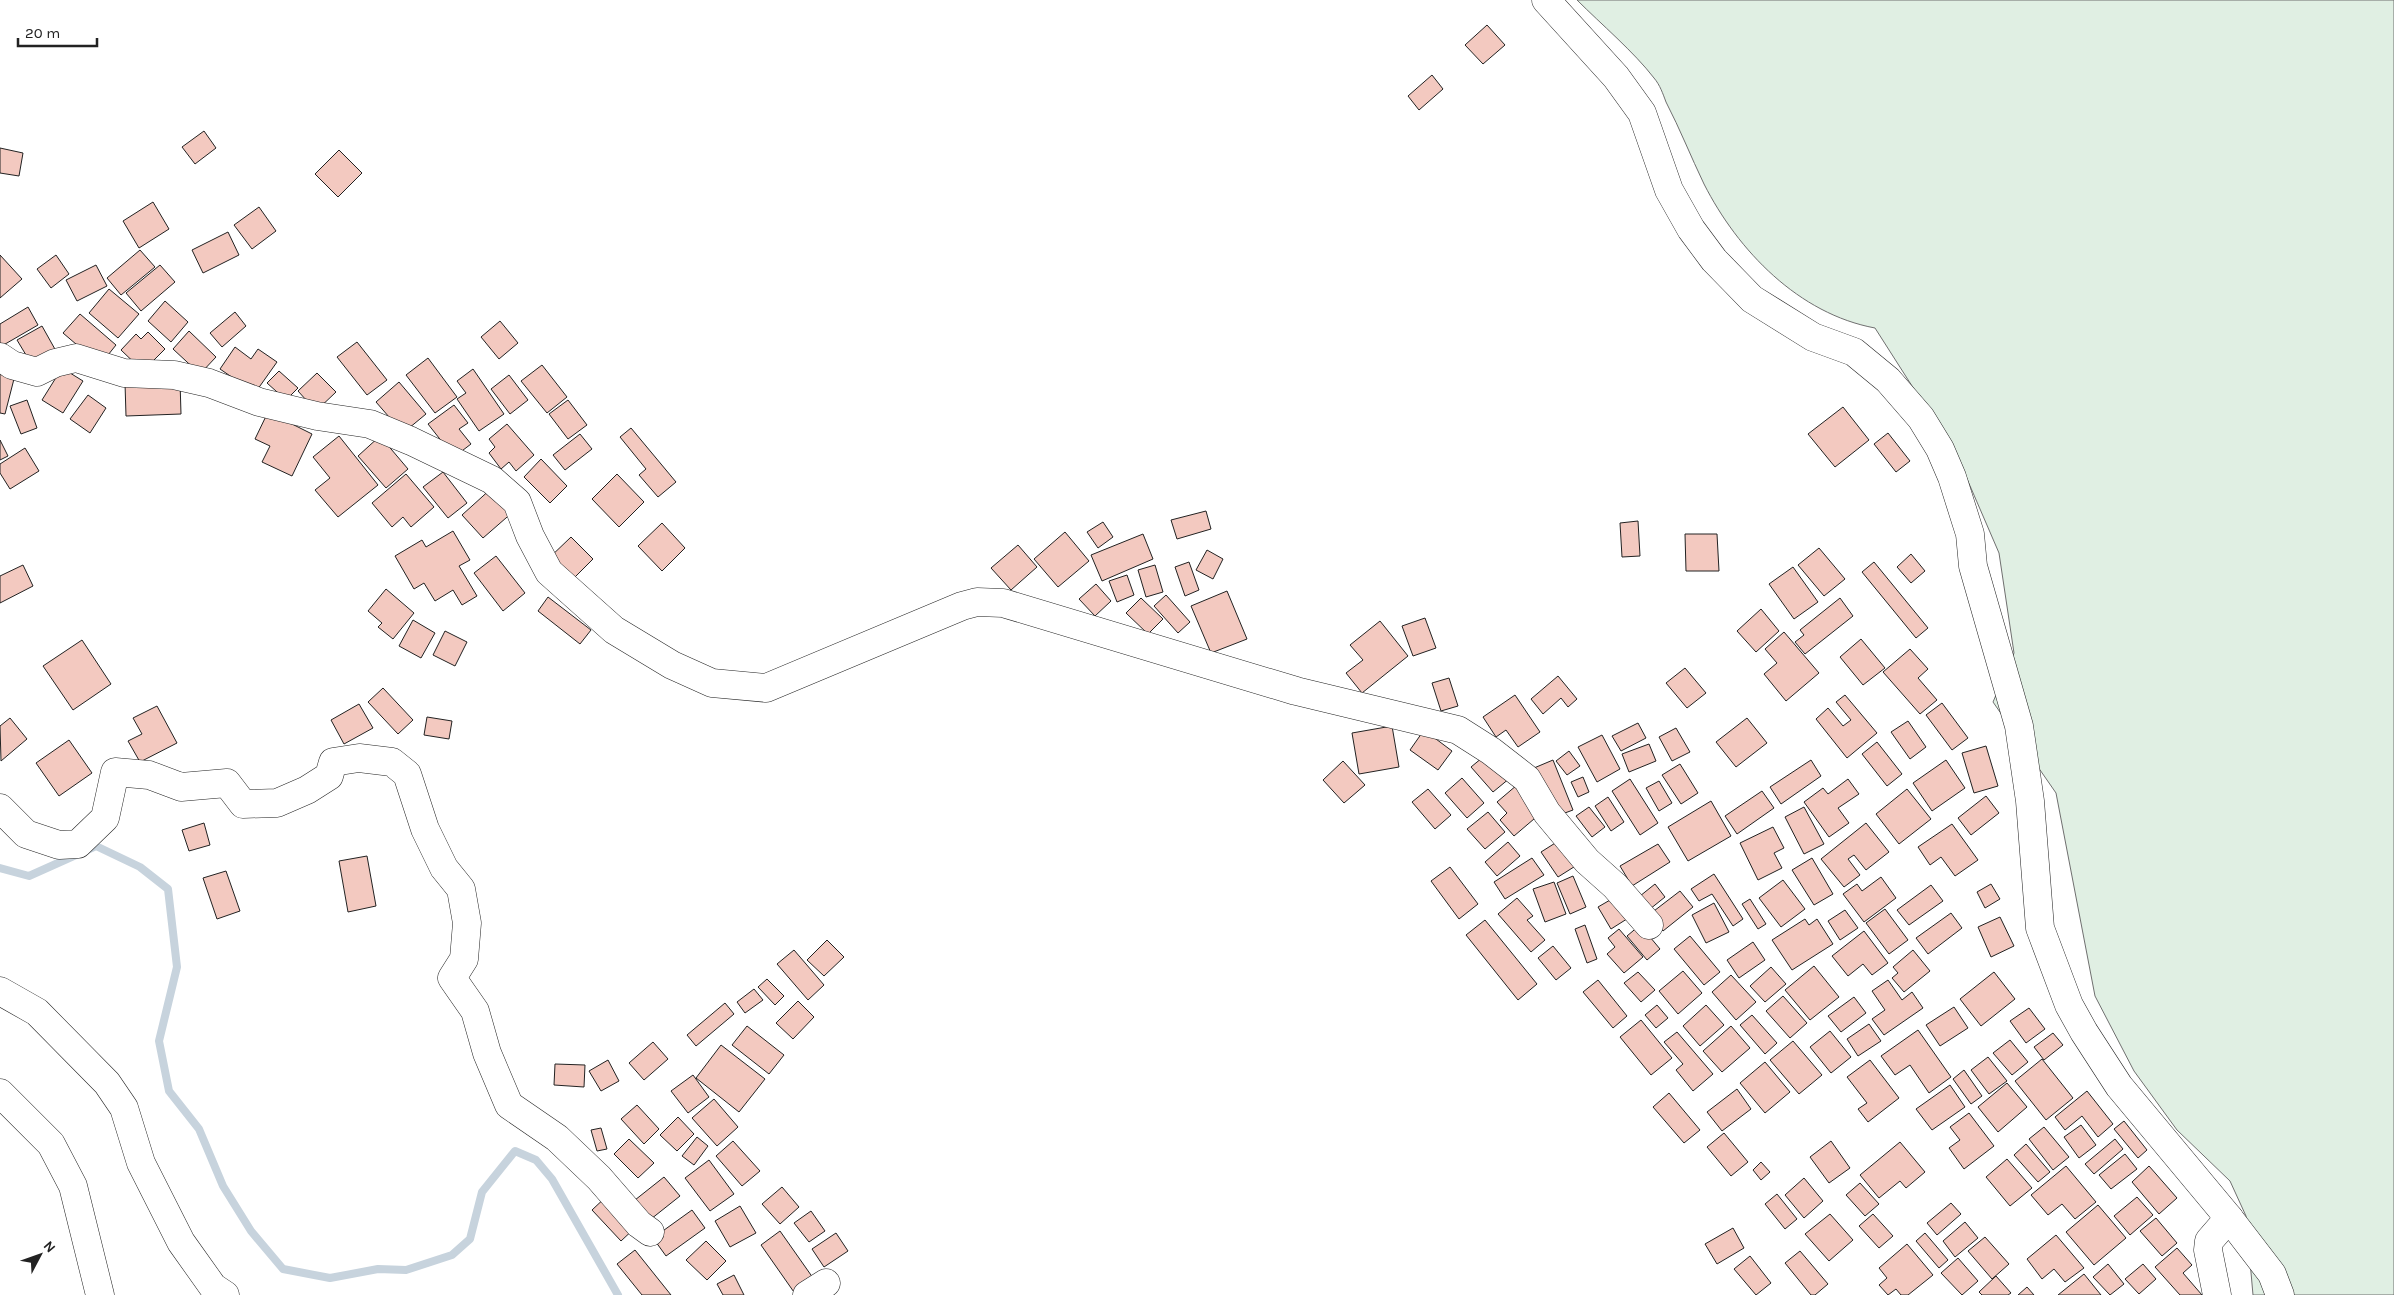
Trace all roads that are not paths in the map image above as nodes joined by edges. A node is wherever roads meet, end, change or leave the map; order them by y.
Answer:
1 (1546, 0) edge
2 (0, 356) edge
3 (0, 808) edge
4 (1649, 925) dead end
5 (0, 991) edge
6 (0, 1093) edge
7 (2229, 1218) junction
8 (650, 1232) dead end
9 (100, 1295) edge
10 (225, 1295) edge
11 (2217, 1295) edge
12 (2280, 1295) edge

1 - 7 street
2 - 4 street
3 - 8 street
5 - 10 street
6 - 9 street
7 - 11 street
7 - 12 street

